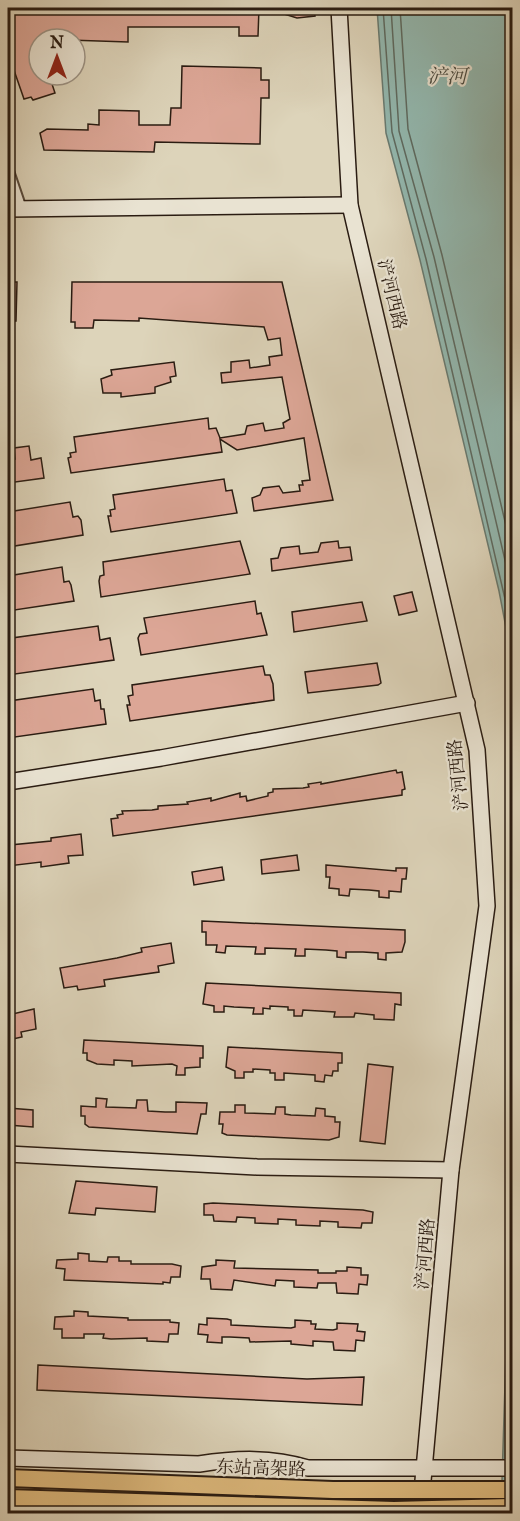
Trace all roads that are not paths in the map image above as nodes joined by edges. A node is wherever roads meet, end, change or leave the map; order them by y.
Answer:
1 (339, 8) edge
2 (8, 171) edge
3 (350, 205) junction
4 (14, 209) edge
5 (466, 703) junction
6 (8, 782) edge
7 (8, 1154) edge
8 (452, 1170) junction
9 (8, 1458) edge
10 (430, 1468) junction
11 (513, 1468) edge
12 (8, 1478) edge
13 (513, 1490) edge
14 (8, 1498) edge
15 (513, 1507) edge
16 (420, 1514) edge

1 - 3 street, 浐河西路
2 - 4 street
3 - 4 street
3 - 5 street, 浐河西路
5 - 6 street
5 - 8 street, 浐河西路
7 - 8 street
8 - 10 street, 浐河西路
9 - 10 street
10 - 11 street
10 - 16 street, 浐河西路
12 - 13 main road, 东站高架路, bridge
14 - 15 main road, bridge

